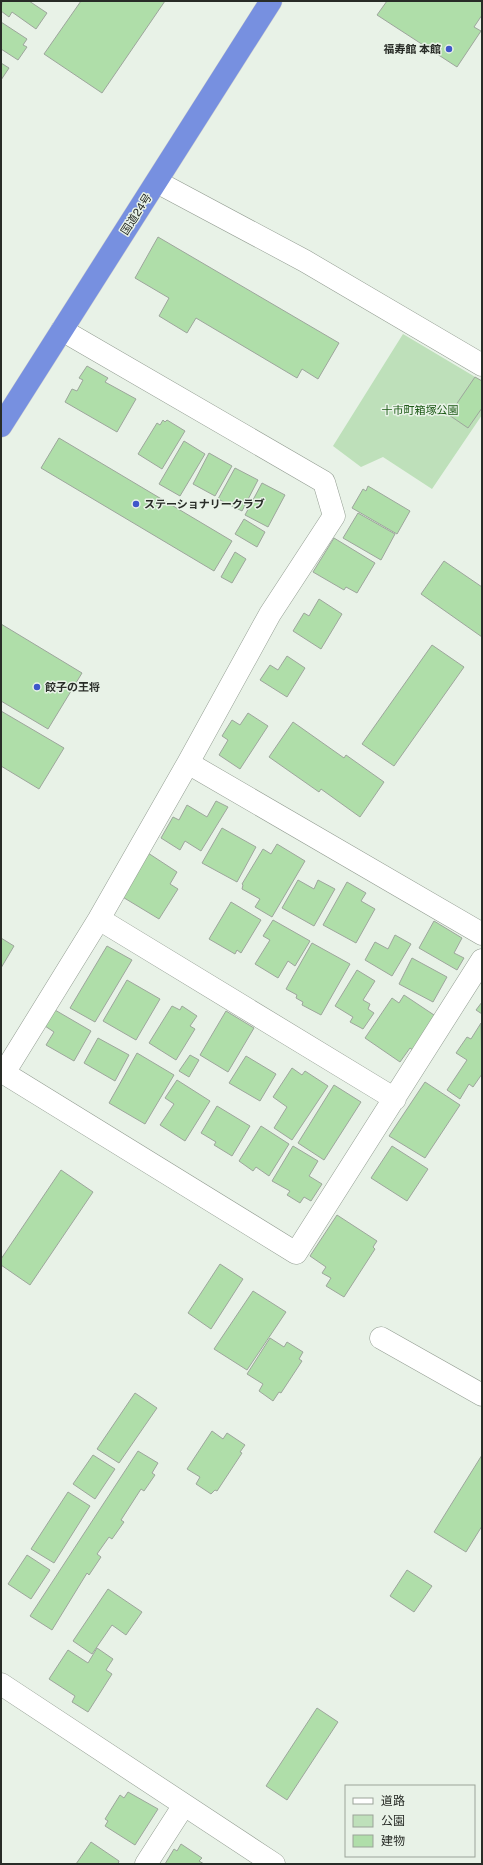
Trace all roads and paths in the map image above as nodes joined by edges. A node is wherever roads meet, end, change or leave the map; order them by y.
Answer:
1 (271, 1) edge
2 (157, 182) junction
3 (62, 330) junction
4 (482, 365) edge
5 (1, 426) edge
6 (188, 763) junction
7 (98, 919) junction
8 (482, 934) edge
9 (482, 960) edge
10 (395, 1099) junction
11 (381, 1338) dead end
12 (482, 1395) edge
13 (1, 1684) edge
14 (184, 1805) junction
15 (146, 1864) edge
16 (274, 1864) edge

1 - 2 highway, 国道24号
2 - 3 highway, 国道24号
2 - 4 street
3 - 5 highway, 国道24号
3 - 6 street
6 - 7 street
6 - 8 street
7 - 10 street
7 - 10 street
9 - 10 street
11 - 12 street
13 - 14 street
14 - 15 street
14 - 16 street

